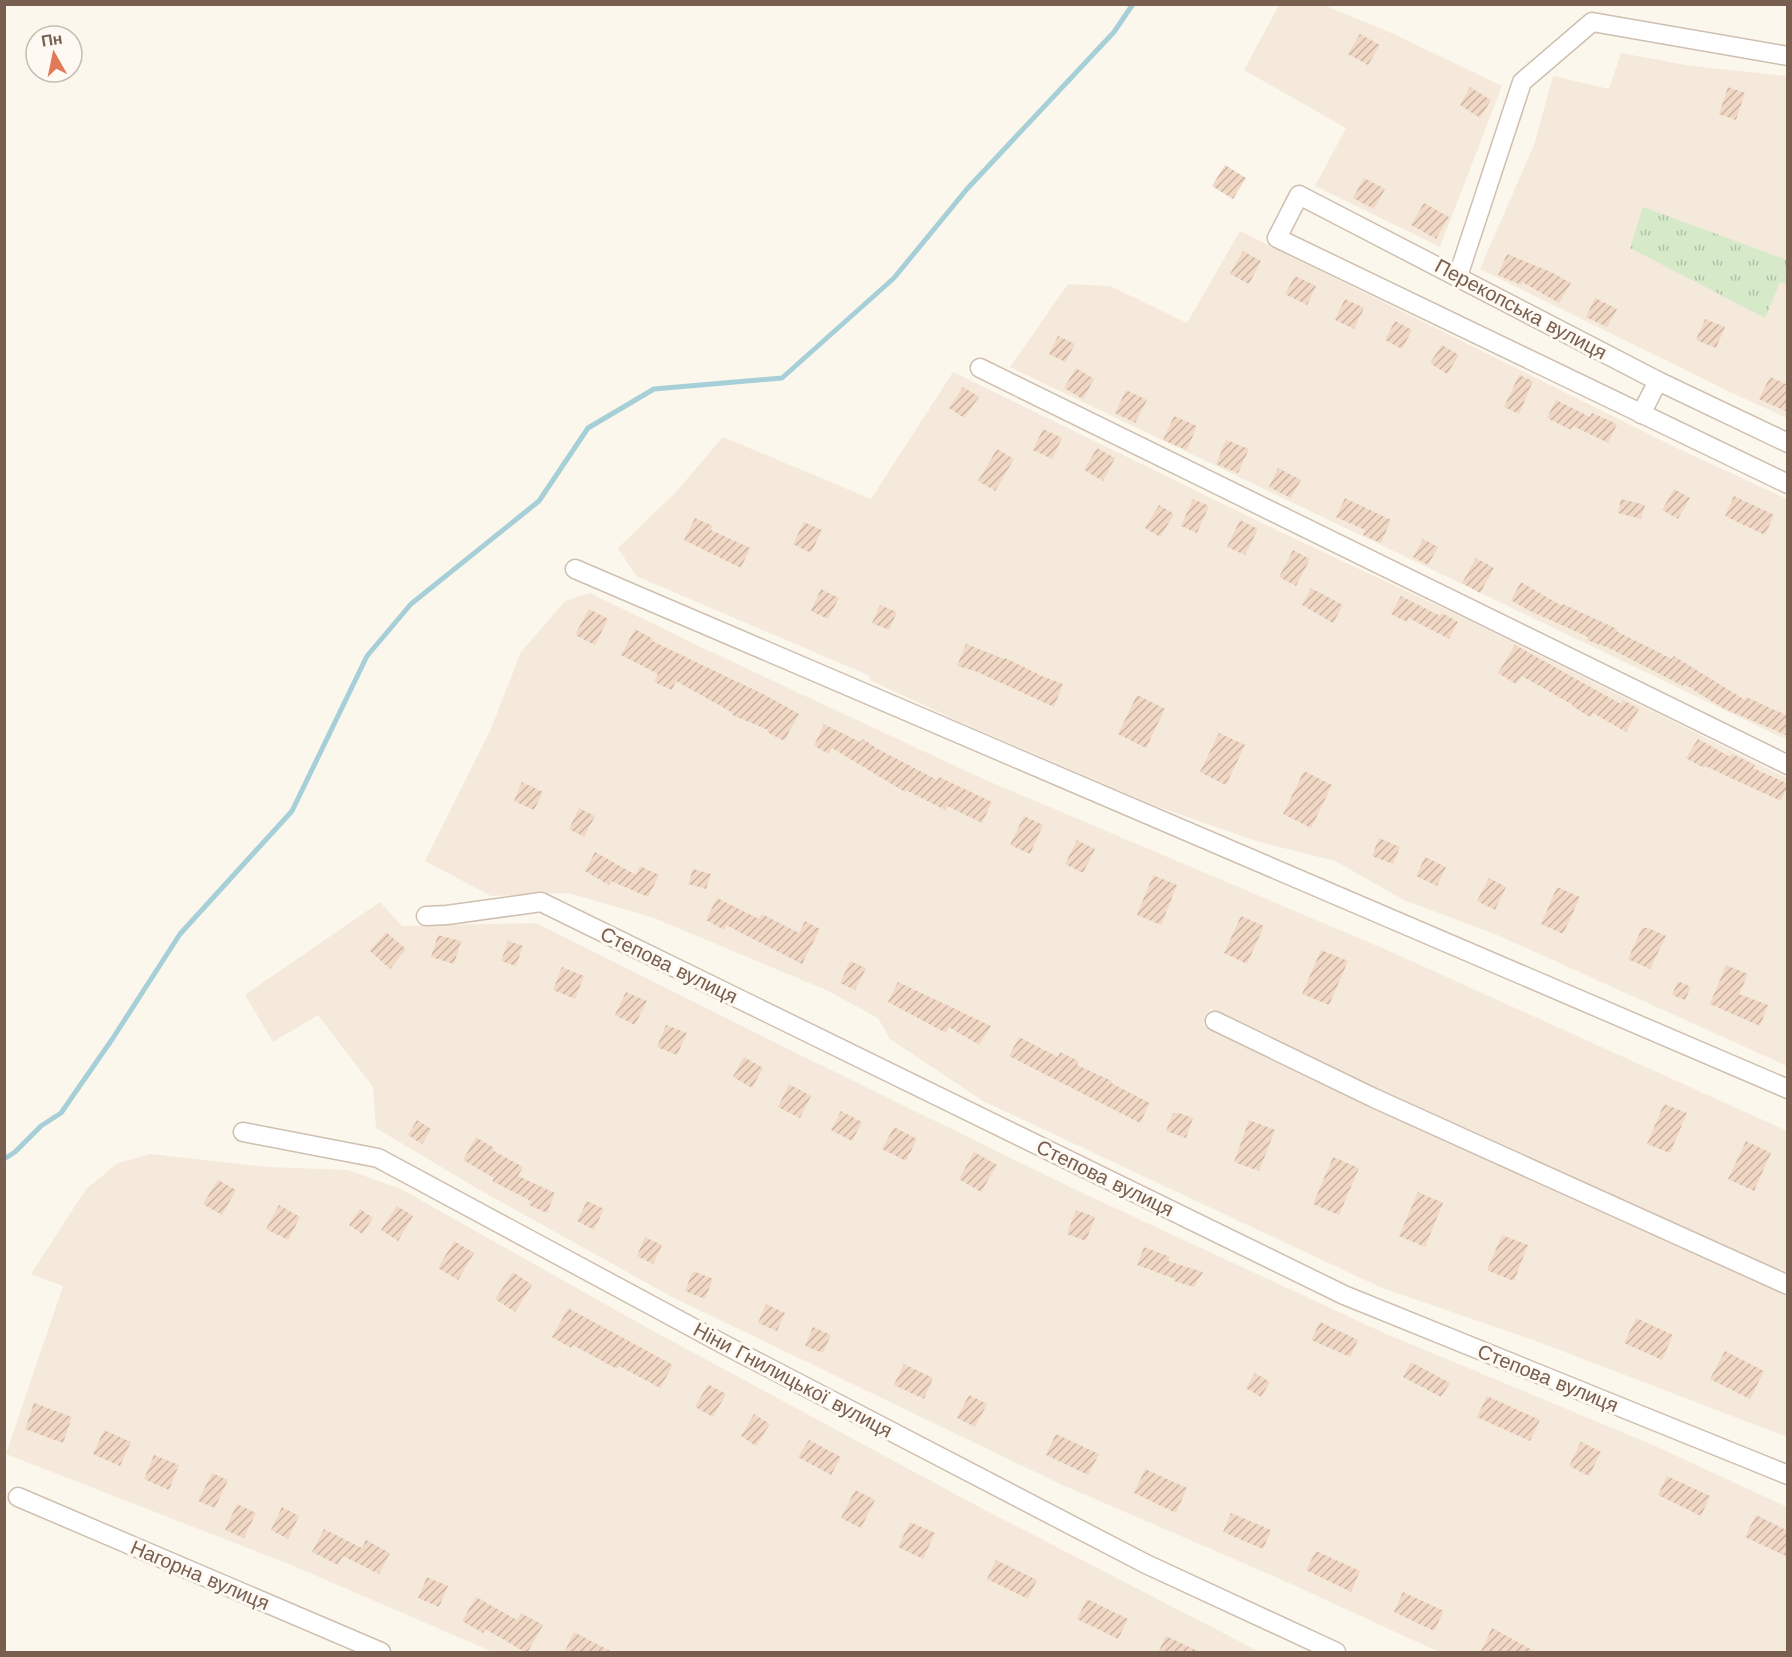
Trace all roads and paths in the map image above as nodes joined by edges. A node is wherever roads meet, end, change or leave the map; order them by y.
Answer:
1 (1788, 56) edge
2 (1458, 276) junction
3 (980, 368) dead end
4 (1658, 381) junction
5 (1641, 414) junction
6 (1788, 443) edge
7 (1788, 484) edge
8 (575, 569) dead end
9 (1788, 765) edge
10 (426, 916) dead end
11 (1215, 1021) dead end
12 (1788, 1089) edge
13 (243, 1132) dead end
14 (1788, 1285) edge
15 (1788, 1475) edge
16 (18, 1497) dead end
17 (381, 1653) edge
18 (1336, 1653) edge

1 - 2 street
2 - 4 street, Перекопська вулиця
2 - 5 street, Перекопська вулиця
3 - 9 street
4 - 5 street
4 - 6 street, Перекопська вулиця
5 - 7 street
8 - 12 street
10 - 15 street, Степова вулиця
11 - 14 street
13 - 18 street, Ніни Гнилицької вулиця
16 - 17 street, Нагорна вулиця

